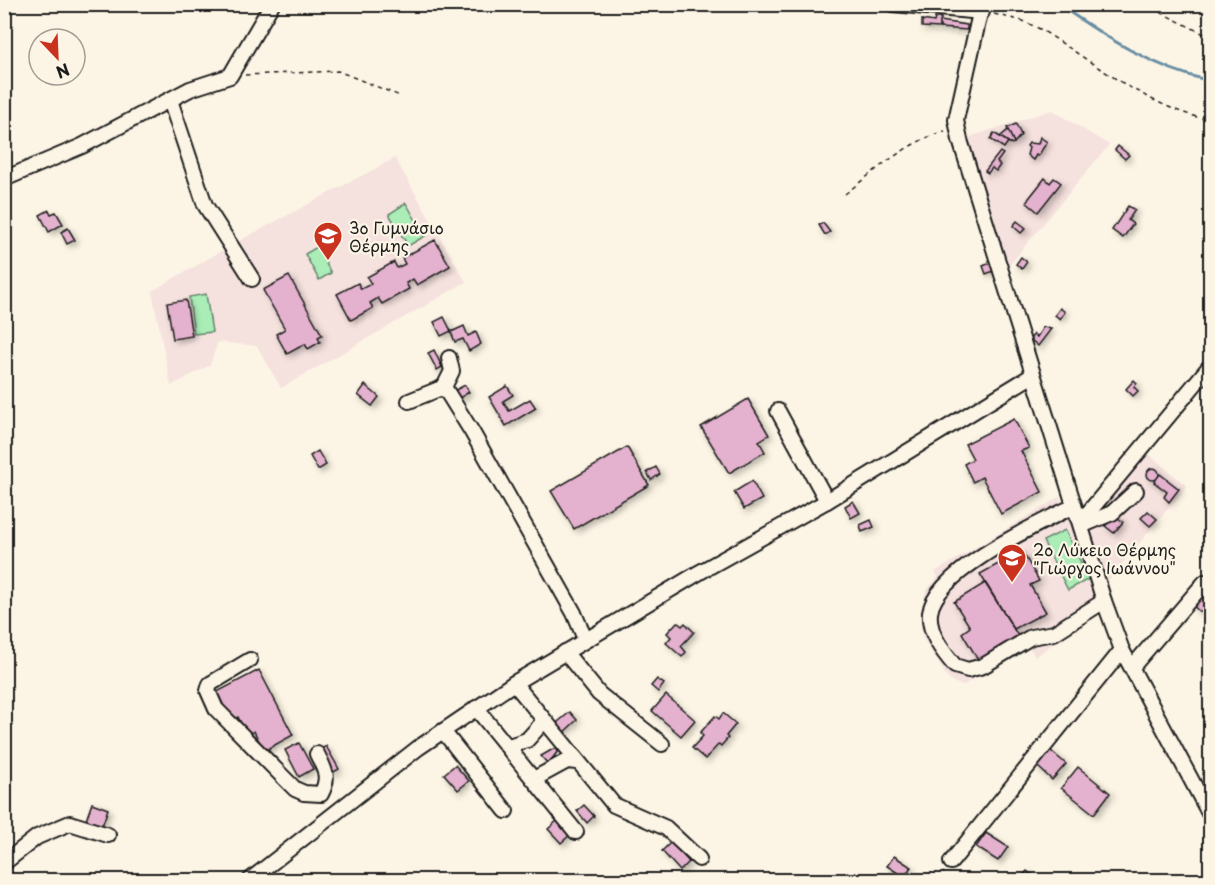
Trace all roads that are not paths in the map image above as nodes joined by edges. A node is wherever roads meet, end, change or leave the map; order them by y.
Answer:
1 (272, 4) edge
2 (893, 4) edge
3 (982, 8) edge
4 (170, 100) junction
5 (4, 179) edge
6 (252, 279) dead end
7 (449, 358) dead end
8 (1210, 366) edge
9 (1034, 375) junction
10 (444, 387) junction
11 (409, 401) dead end
12 (778, 411) dead end
13 (1136, 491) dead end
14 (827, 501) junction
15 (1077, 516) junction
16 (1205, 582) dead end
17 (1104, 601) junction
18 (585, 639) junction
19 (1122, 650) junction
20 (565, 652) junction
21 (250, 660) dead end
22 (1133, 666) junction
23 (514, 683) junction
24 (476, 708) junction
25 (544, 721) junction
26 (443, 731) junction
27 (662, 744) dead end
28 (509, 746) junction
29 (317, 754) dead end
30 (578, 762) junction
31 (534, 779) junction
32 (321, 794) junction
33 (506, 811) dead end
34 (335, 815) junction
35 (1210, 815) edge
36 (576, 832) dead end
37 (108, 835) dead end
38 (699, 859) dead end
39 (951, 862) dead end
40 (4, 863) edge
41 (250, 880) edge

1 - 4 street
2 - 3 street
3 - 9 street
4 - 5 street
4 - 6 street
7 - 10 street
8 - 15 street
9 - 14 street
9 - 15 street
10 - 11 street
10 - 18 street
12 - 14 street
13 - 15 street
14 - 18 street
15 - 17 street
15 - 17 street
16 - 22 street
17 - 19 street
18 - 20 street
19 - 22 street
19 - 39 street
20 - 23 street
20 - 27 street
21 - 32 street
22 - 35 street
23 - 24 street
23 - 25 street
24 - 26 street
24 - 28 street
25 - 28 street
25 - 30 street
26 - 33 street
26 - 34 street
28 - 31 street
29 - 32 street
30 - 31 street
30 - 38 street
31 - 36 street
32 - 34 street
34 - 41 street
37 - 40 street

